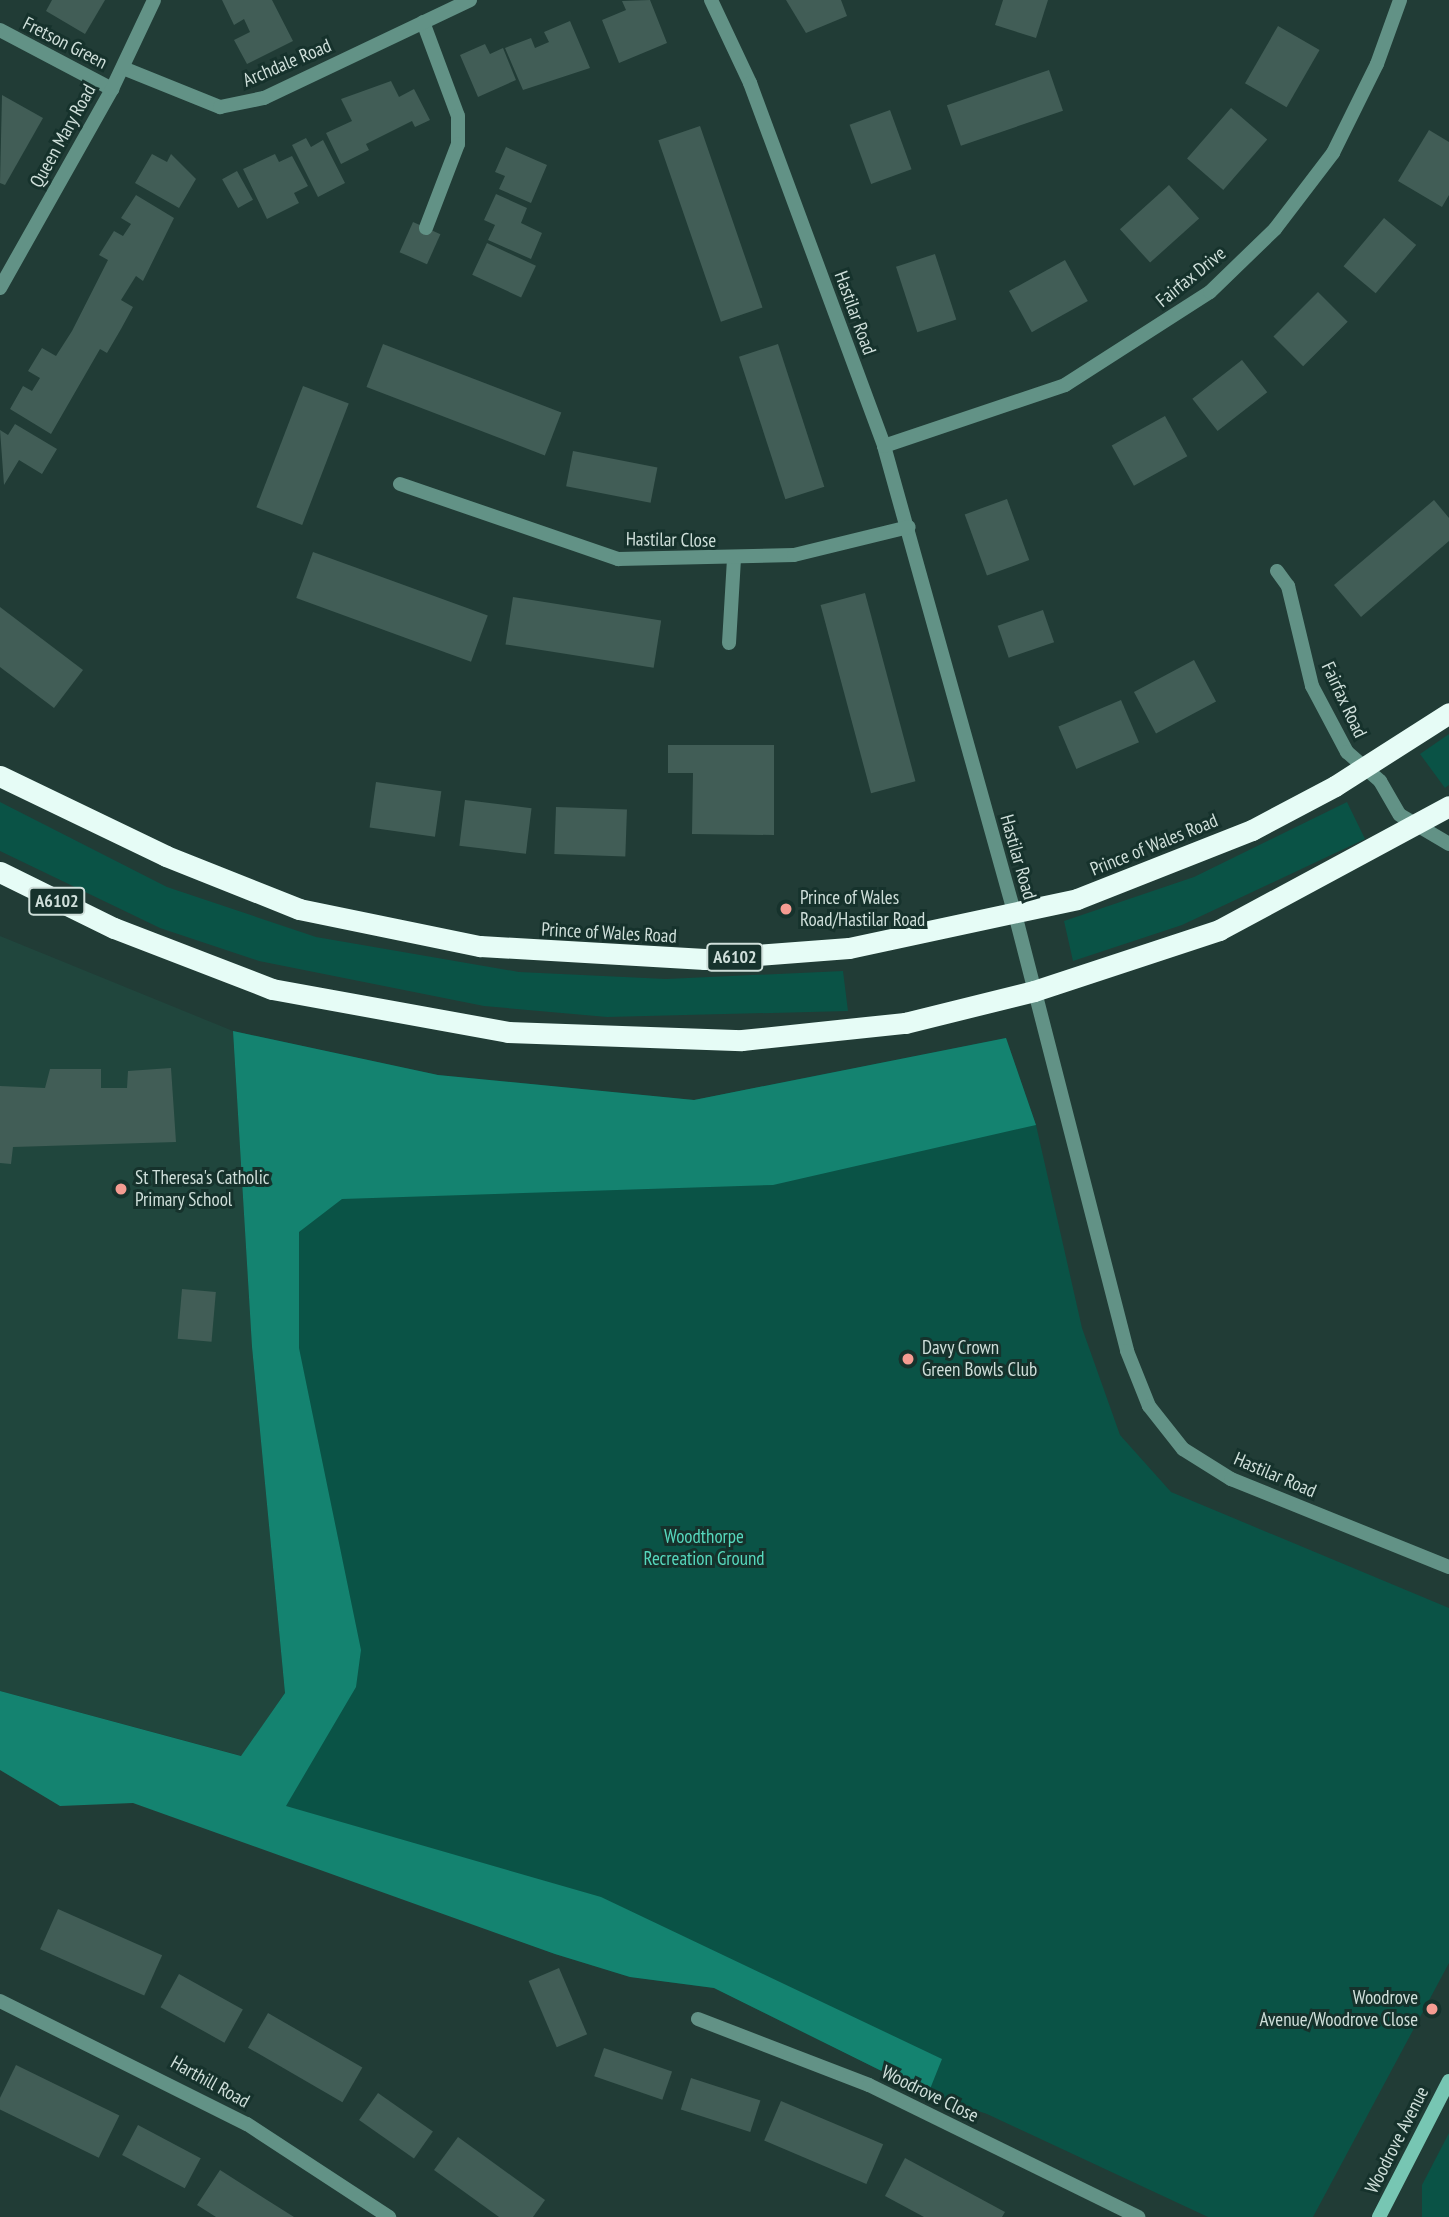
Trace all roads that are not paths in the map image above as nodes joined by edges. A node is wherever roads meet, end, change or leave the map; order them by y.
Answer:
1 (154, 0) edge
2 (470, 0) edge
3 (711, 0) edge
4 (1400, 0) edge
5 (423, 22) junction
6 (0, 30) edge
7 (123, 68) junction
8 (112, 89) junction
9 (426, 228) dead end
10 (0, 288) edge
11 (884, 446) junction
12 (400, 484) dead end
13 (909, 527) junction
14 (734, 559) junction
15 (1277, 571) dead end
16 (729, 643) dead end
17 (1449, 713) edge
18 (1366, 768) junction
19 (0, 776) edge
20 (1449, 806) edge
21 (1422, 825) junction
22 (1449, 844) edge
23 (0, 872) edge
24 (1015, 914) junction
25 (1034, 991) junction
26 (1449, 1567) edge
27 (0, 2001) edge
28 (698, 2020) dead end
29 (1449, 2081) edge
30 (389, 2217) edge
31 (1138, 2217) edge
32 (1379, 2217) edge

1 - 7 street, Queen Mary Road
2 - 5 street, Archdale Road
3 - 11 street, Hastilar Road
4 - 11 street, Fairfax Drive
5 - 7 street, Archdale Road
5 - 9 street
6 - 8 street, Fretson Green
7 - 8 street, Queen Mary Road
8 - 10 street, Queen Mary Road
11 - 13 street, Hastilar Road
12 - 14 street, Hastilar Close
13 - 14 street, Hastilar Close
13 - 24 street, Hastilar Road
14 - 16 street
15 - 18 street, Fairfax Road
17 - 18 highway, Prince of Wales Road / A6102
18 - 21 street, Fairfax Road
18 - 24 highway, Prince of Wales Road / A6102
19 - 24 highway, Prince of Wales Road / A6102
20 - 21 highway, A6102
21 - 22 street, Fairfax Road
21 - 25 highway, A6102
23 - 25 highway, A6102
24 - 25 street, Hastilar Road
25 - 26 street, Hastilar Road
27 - 30 street, Harthill Road
28 - 31 street, Woodrove Close
29 - 32 street, Woodrove Avenue

